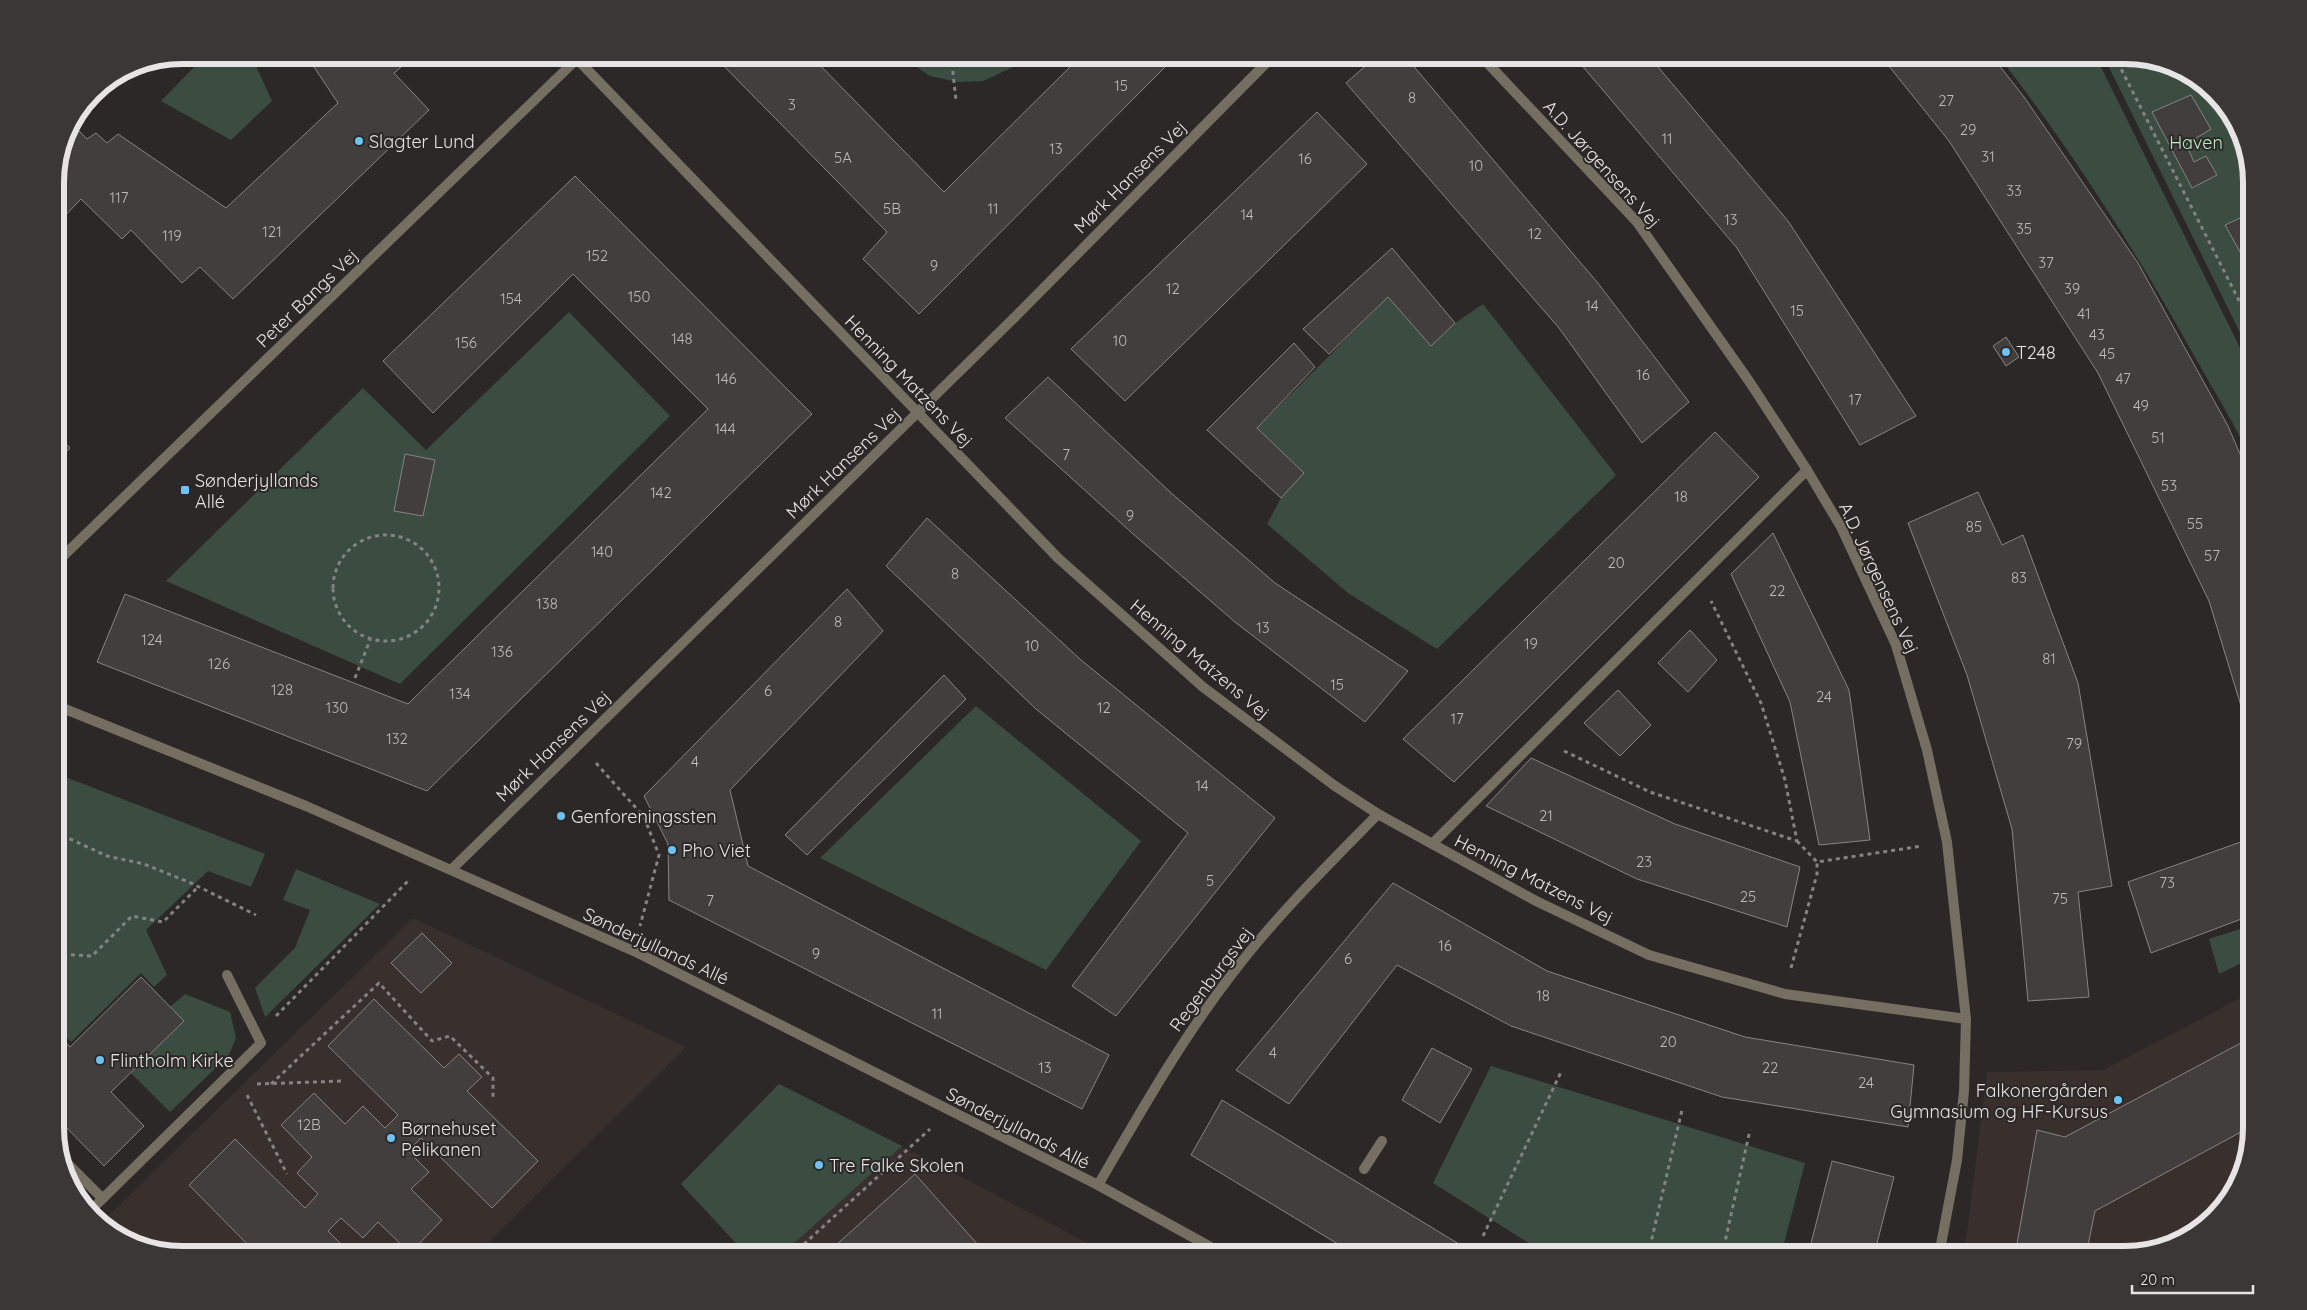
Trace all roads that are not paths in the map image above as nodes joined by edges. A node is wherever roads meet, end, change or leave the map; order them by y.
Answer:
1 (572, 64) edge
2 (586, 64) edge
3 (1265, 64) edge
4 (1488, 64) edge
5 (917, 413) junction
6 (1807, 470) junction
7 (64, 555) edge
8 (64, 709) edge
9 (1378, 814) junction
10 (1432, 844) junction
11 (452, 869) junction
12 (227, 975) dead end
13 (1966, 1019) junction
14 (1382, 1141) dead end
15 (70, 1166) edge
16 (1364, 1169) dead end
17 (1098, 1185) junction
18 (102, 1198) junction
19 (94, 1207) edge
20 (1209, 1246) edge
21 (1941, 1246) edge

1 - 7 street, Peter Bangs Vej
2 - 5 street, Henning Matzens Vej
3 - 5 street, Mørk Hansens Vej
4 - 6 street, A.D. Jørgensens Vej
5 - 9 street, Henning Matzens Vej
5 - 11 street, Mørk Hansens Vej
6 - 10 street
6 - 13 street, A.D. Jørgensens Vej
8 - 11 street, Sønderjyllands Allé
9 - 10 street, Henning Matzens Vej
9 - 17 street, Regenburgsvej
10 - 13 street, Henning Matzens Vej
11 - 17 street, Sønderjyllands Allé
12 - 18 street
13 - 21 street, A.D. Jørgensens Vej
14 - 16 street
15 - 18 street
17 - 20 street, Sønderjyllands Allé
18 - 19 street

